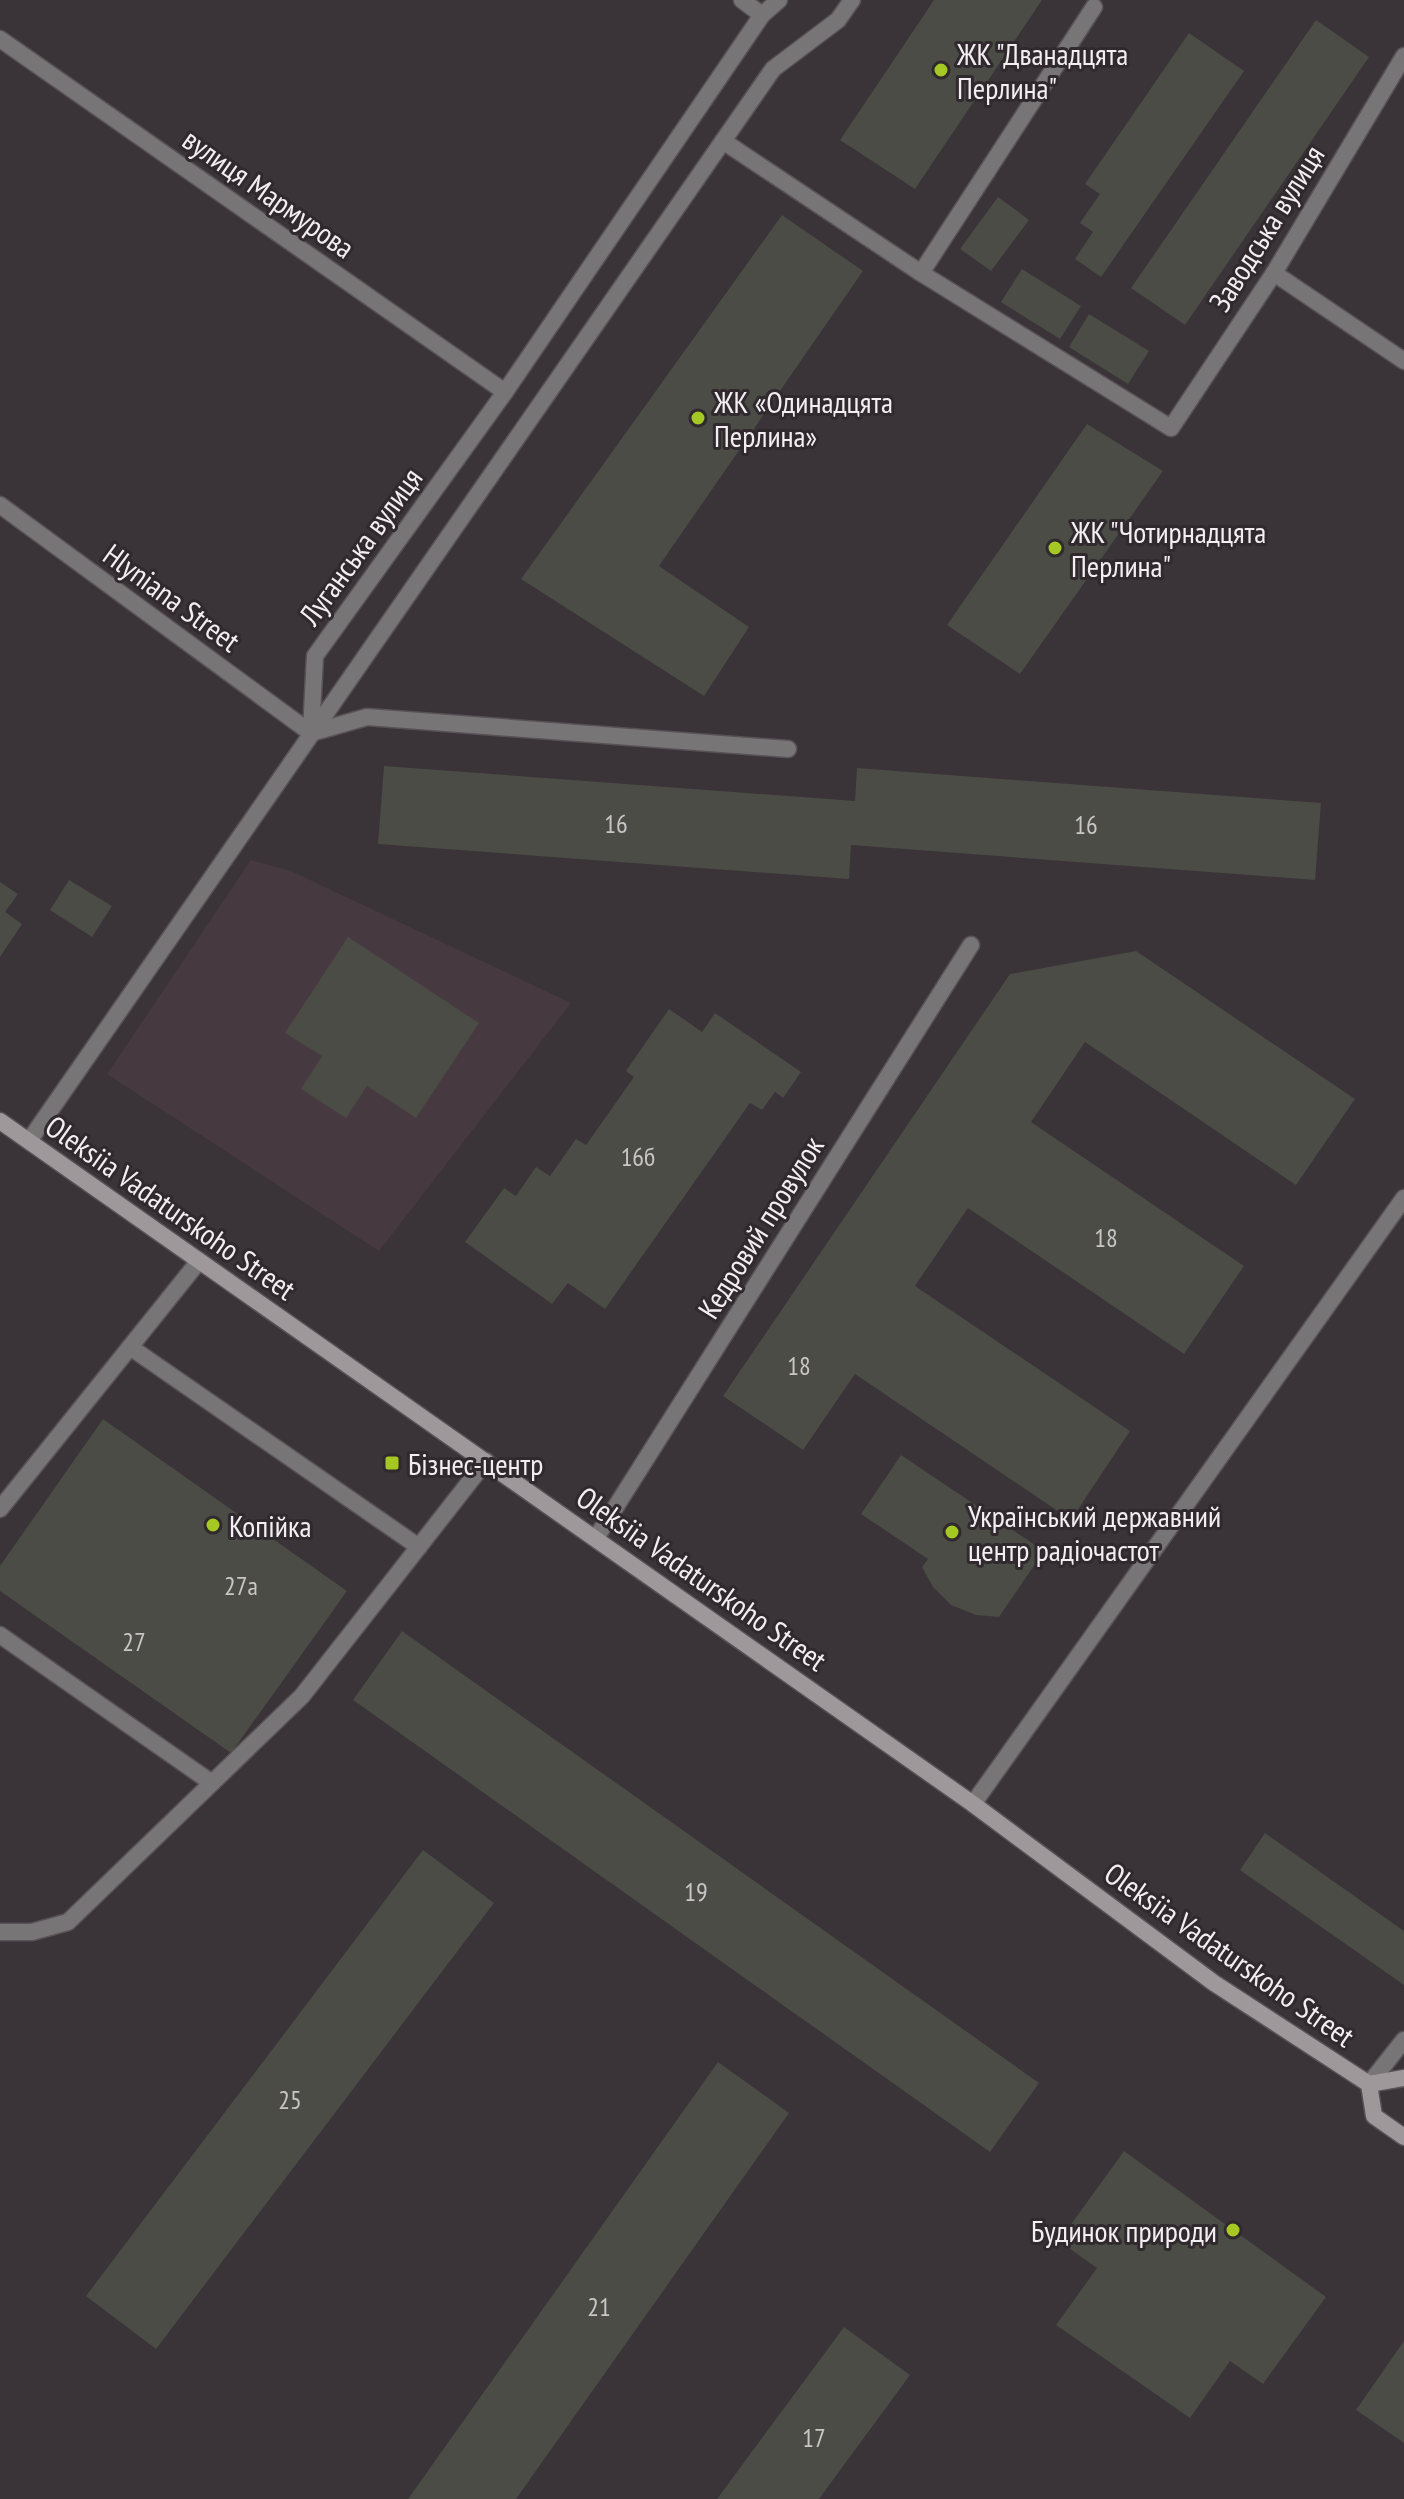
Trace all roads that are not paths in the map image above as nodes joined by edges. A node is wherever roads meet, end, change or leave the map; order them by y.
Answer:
1 (742, 0) edge
2 (779, 0) edge
3 (852, 0) edge
4 (1094, 7) dead end
5 (762, 15) junction
6 (0, 39) edge
7 (1404, 56) edge
8 (723, 141) junction
9 (921, 273) junction
10 (1274, 273) junction
11 (1404, 361) edge
12 (505, 392) junction
13 (0, 505) edge
14 (311, 733) junction
15 (788, 749) dead end
16 (971, 945) dead end
17 (0, 1121) edge
18 (29, 1141) junction
19 (1404, 1198) edge
20 (199, 1261) junction
21 (130, 1347) junction
22 (486, 1461) junction
23 (0, 1509) edge
24 (596, 1538) junction
25 (419, 1547) junction
26 (0, 1635) edge
27 (212, 1783) junction
28 (973, 1804) junction
29 (0, 1932) edge
30 (1404, 2040) edge
31 (1404, 2078) edge
32 (1369, 2084) junction
33 (1404, 2137) edge

1 - 5 street
2 - 5 street, Луганська вулиця
3 - 8 street
4 - 9 street
5 - 12 street, Луганська вулиця
6 - 12 street, вулиця Мармурова
7 - 10 street, Заводська вулиця
8 - 9 street
8 - 14 street
9 - 10 street, Заводська вулиця
10 - 11 street
12 - 14 street, Луганська вулиця
13 - 14 street, Hlyniana Street
14 - 15 street
14 - 18 street
16 - 24 street, Кедровий провулок
17 - 18 main road, Oleksiia Vadaturskoho Street
18 - 20 main road, Oleksiia Vadaturskoho Street
19 - 28 street
20 - 21 street
20 - 22 main road, Oleksiia Vadaturskoho Street
21 - 23 street
21 - 25 street
22 - 24 main road, Oleksiia Vadaturskoho Street
22 - 25 street
24 - 28 main road, Oleksiia Vadaturskoho Street
25 - 27 street
26 - 27 street
27 - 29 street
28 - 32 main road, Oleksiia Vadaturskoho Street
30 - 32 street
31 - 32 main road, Oleksiia Vadaturskoho Street
32 - 33 main road, Oleksiia Vadaturskoho Street

